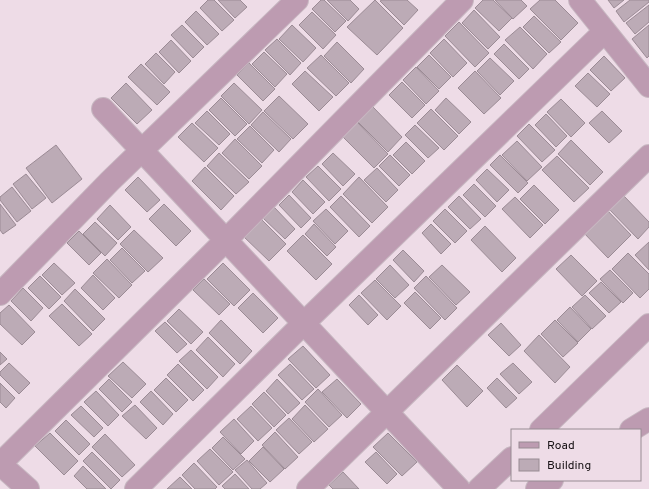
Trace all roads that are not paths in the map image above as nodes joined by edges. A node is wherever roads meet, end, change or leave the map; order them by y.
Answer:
1 (297, 0) edge
2 (462, 0) edge
3 (580, 0) edge
4 (605, 31) junction
5 (649, 86) edge
6 (103, 109) dead end
7 (142, 151) junction
8 (649, 156) edge
9 (226, 240) junction
10 (0, 294) edge
11 (304, 323) junction
12 (649, 325) edge
13 (388, 413) junction
14 (649, 419) edge
15 (542, 429) edge
16 (633, 429) edge
17 (511, 459) edge
18 (0, 464) edge
19 (550, 481) edge
20 (28, 489) edge
21 (136, 489) edge
22 (308, 489) edge
23 (460, 489) edge
24 (479, 489) edge
25 (537, 489) edge

1 - 7 street
2 - 9 street
3 - 4 street
4 - 5 street
4 - 11 street
6 - 7 street
7 - 9 street
7 - 10 street
8 - 13 street
9 - 11 street
9 - 18 street
11 - 13 street
11 - 21 street
12 - 15 street
13 - 22 street
13 - 23 street
14 - 16 street
17 - 24 street
18 - 20 street
19 - 25 street

